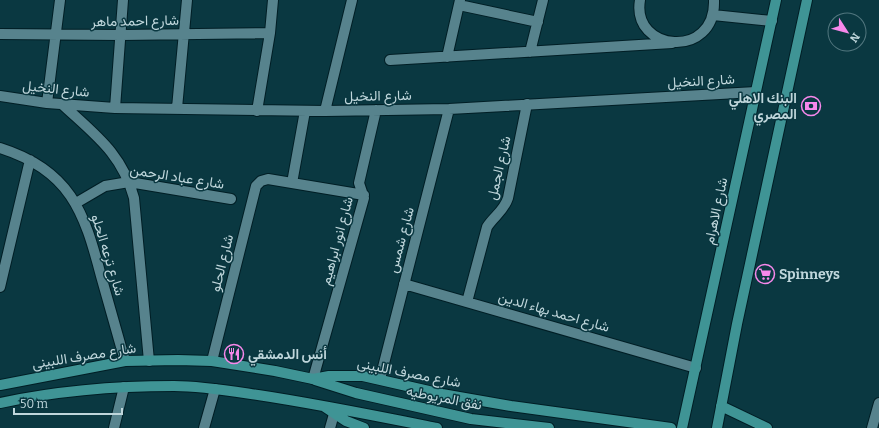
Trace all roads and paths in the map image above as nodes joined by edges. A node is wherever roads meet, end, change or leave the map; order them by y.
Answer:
1 (60, 0) edge
2 (124, 0) edge
3 (187, 0) edge
4 (273, 0) edge
5 (352, 0) edge
6 (543, 0) edge
7 (640, 0) edge
8 (714, 0) edge
9 (776, 0) edge
10 (807, 0) edge
11 (459, 2) edge
12 (713, 15) junction
13 (772, 21) junction
14 (538, 22) junction
15 (270, 33) junction
16 (0, 34) edge
17 (184, 34) junction
18 (121, 35) junction
19 (55, 36) junction
20 (672, 43) junction
21 (530, 52) junction
22 (447, 56) junction
23 (390, 60) dead end
24 (756, 92) junction
25 (0, 96) edge
26 (47, 103) junction
27 (62, 104) junction
28 (527, 104) junction
29 (115, 108) junction
30 (177, 108) junction
31 (449, 109) junction
32 (376, 110) junction
33 (257, 111) junction
34 (306, 111) junction
35 (325, 111) junction
36 (0, 148) edge
37 (30, 160) junction
38 (130, 182) junction
39 (292, 183) junction
40 (364, 195) junction
41 (231, 200) dead end
42 (76, 203) junction
43 (404, 284) junction
44 (0, 287) edge
45 (467, 302) junction
46 (124, 361) junction
47 (149, 361) junction
48 (212, 362) junction
49 (696, 368) junction
50 (313, 379) junction
51 (380, 379) junction
52 (0, 385) edge
53 (124, 387) junction
54 (215, 389) junction
55 (0, 403) edge
56 (879, 403) edge
57 (321, 404) junction
58 (721, 406) junction
59 (334, 414) junction
60 (114, 428) edge
61 (204, 428) edge
62 (330, 428) edge
63 (364, 428) edge
64 (437, 428) edge
65 (549, 428) edge
66 (671, 428) edge
67 (682, 428) edge
68 (717, 428) edge
69 (767, 428) edge
70 (872, 428) edge

1 - 19 street
2 - 18 street
3 - 17 street
4 - 15 street
5 - 35 street
6 - 14 street
7 - 20 street
8 - 12 street
9 - 13 main road, شارع الاهرام
10 - 58 main road
11 - 14 street
11 - 22 street
12 - 13 street
12 - 20 street
13 - 24 main road, شارع الاهرام
14 - 21 street
15 - 17 street, شارع احمد ماهر
15 - 33 street
16 - 19 street, شارع احمد ماهر
17 - 18 street, شارع احمد ماهر
17 - 30 street
18 - 19 street, شارع احمد ماهر
18 - 29 street
19 - 26 street
20 - 21 street
21 - 22 street
22 - 23 street
24 - 28 street, شارع النخيل
24 - 49 main road, شارع الاهرام
25 - 26 street, شارع النخيل
26 - 27 street, شارع النخيل
27 - 29 street, شارع النخيل
27 - 38 street
28 - 31 street, شارع النخيل
28 - 45 street, شارع الجمل
29 - 30 street, شارع النخيل
30 - 33 street, شارع النخيل
31 - 32 street, شارع النخيل
31 - 43 street, شارع شمس
32 - 35 street, شارع النخيل
32 - 40 street, شارع انور ابراهيم
33 - 34 street, شارع النخيل
34 - 35 street, شارع النخيل
34 - 39 street
36 - 37 street, شارع ترعه الحلو
37 - 42 street, شارع ترعه الحلو
37 - 44 street
38 - 41 street, شارع عباد الرحمن
38 - 42 street, شارع عباد الرحمن
38 - 47 street
39 - 40 street
39 - 48 street, شارع الحلو
40 - 50 street, شارع انور ابراهيم
42 - 46 street, شارع ترعه الحلو
43 - 45 street, شارع احمد بهاء الدين
43 - 51 street, شارع شمس
45 - 49 street, شارع احمد بهاء الدين
46 - 47 main road, شارع مصرف اللبينى
46 - 52 main road, شارع مصرف اللبينى
47 - 48 main road, شارع مصرف اللبينى
48 - 50 main road, شارع مصرف اللبينى
49 - 67 main road, شارع الاهرام
50 - 51 main road, شارع مصرف اللبينى
50 - 65 main road, نفق المريوطيه
51 - 66 main road, شارع مصرف اللبينى
53 - 54 main road
53 - 55 main road
53 - 60 street
54 - 57 main road
54 - 61 street
56 - 70 street
57 - 59 main road
57 - 64 main road
58 - 68 main road
58 - 69 main road
59 - 62 street
59 - 63 main road

